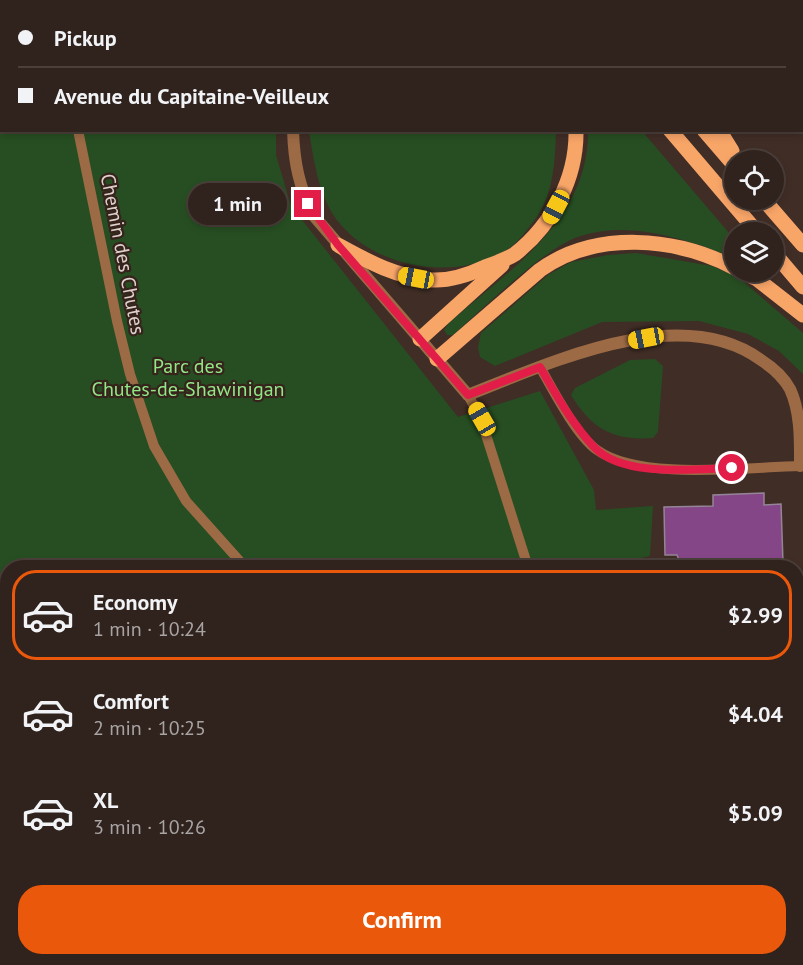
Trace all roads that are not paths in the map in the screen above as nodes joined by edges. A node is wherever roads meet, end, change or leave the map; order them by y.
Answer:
1 (78, 132) edge
2 (293, 132) edge
3 (576, 132) edge
4 (672, 132) edge
5 (706, 132) edge
6 (719, 132) edge
7 (732, 150) edge
8 (724, 153) edge
9 (774, 210) edge
10 (748, 222) edge
11 (338, 245) junction
12 (803, 246) edge
13 (513, 255) junction
14 (724, 264) edge
15 (784, 265) edge
16 (761, 282) edge
17 (803, 287) edge
18 (803, 315) edge
19 (420, 339) junction
20 (437, 359) junction
21 (540, 367) junction
22 (468, 395) junction
23 (800, 466) joint
24 (239, 560) edge
25 (526, 560) edge

1 - 24 lane, Chemin des Chutes
2 - 11 street
3 - 13 main road
4 - 10 main road
5 - 8 main road
6 - 7 main road
9 - 12 main road
11 - 13 main road
11 - 19 street
13 - 19 main road
14 - 20 main road
15 - 17 main road
16 - 18 main road
19 - 20 street
20 - 22 street
21 - 22 street
21 - 23 lane
21 - 23 street
22 - 25 lane

